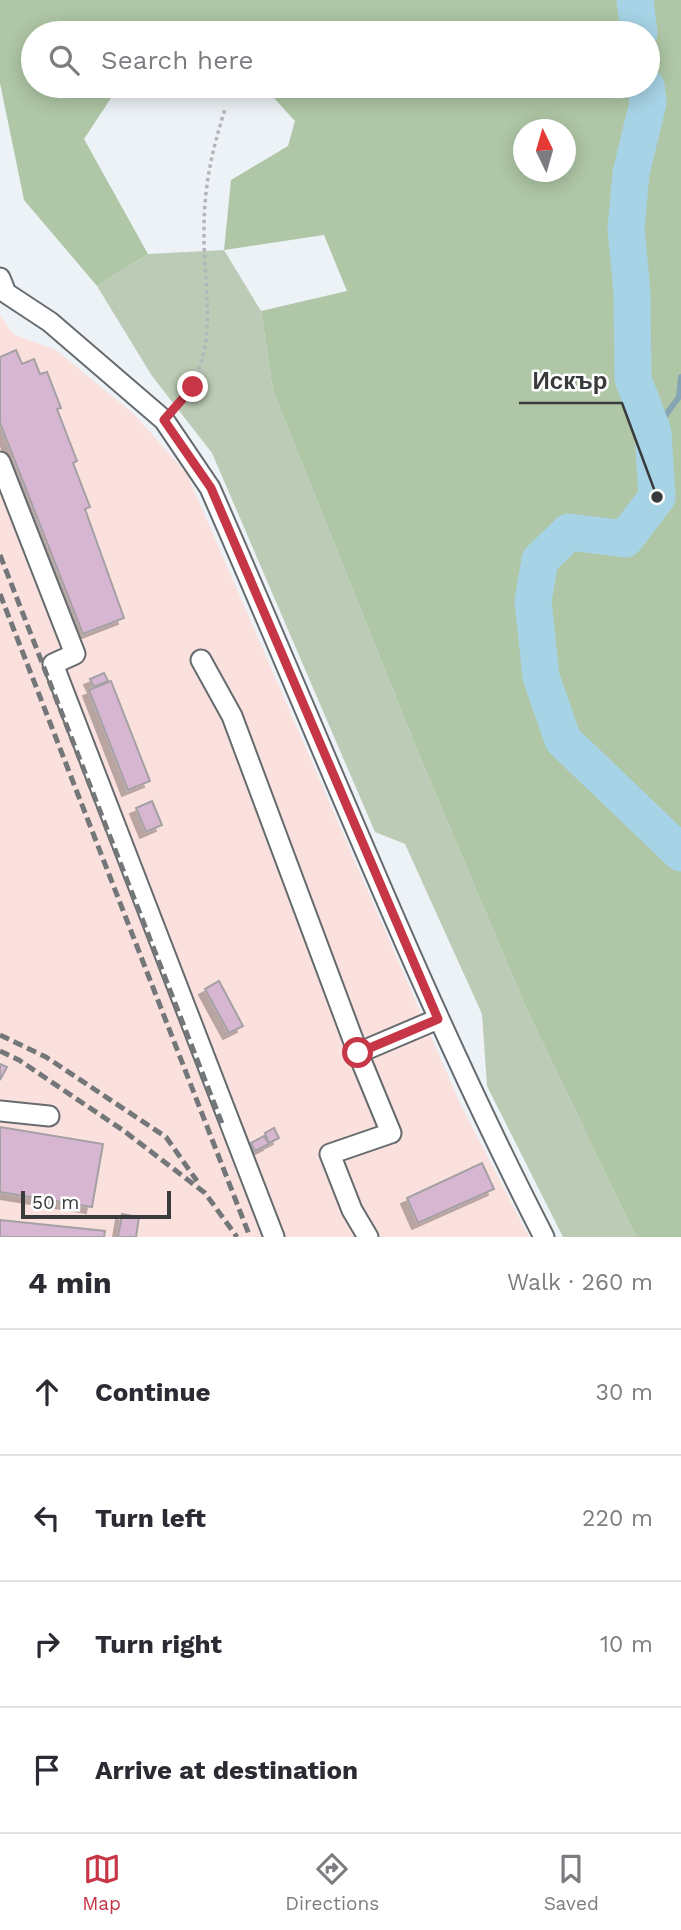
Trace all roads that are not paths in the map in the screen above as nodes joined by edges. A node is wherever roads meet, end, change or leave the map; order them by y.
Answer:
1 (2, 290) edge
2 (0, 462) edge
3 (201, 660) dead end
4 (438, 1019) junction
5 (358, 1053) junction
6 (0, 1111) edge
7 (49, 1116) dead end
8 (274, 1237) edge
9 (368, 1237) edge
10 (544, 1237) edge

1 - 4 street
2 - 8 street
3 - 5 street
4 - 5 street
4 - 10 street
5 - 9 street
6 - 7 street

